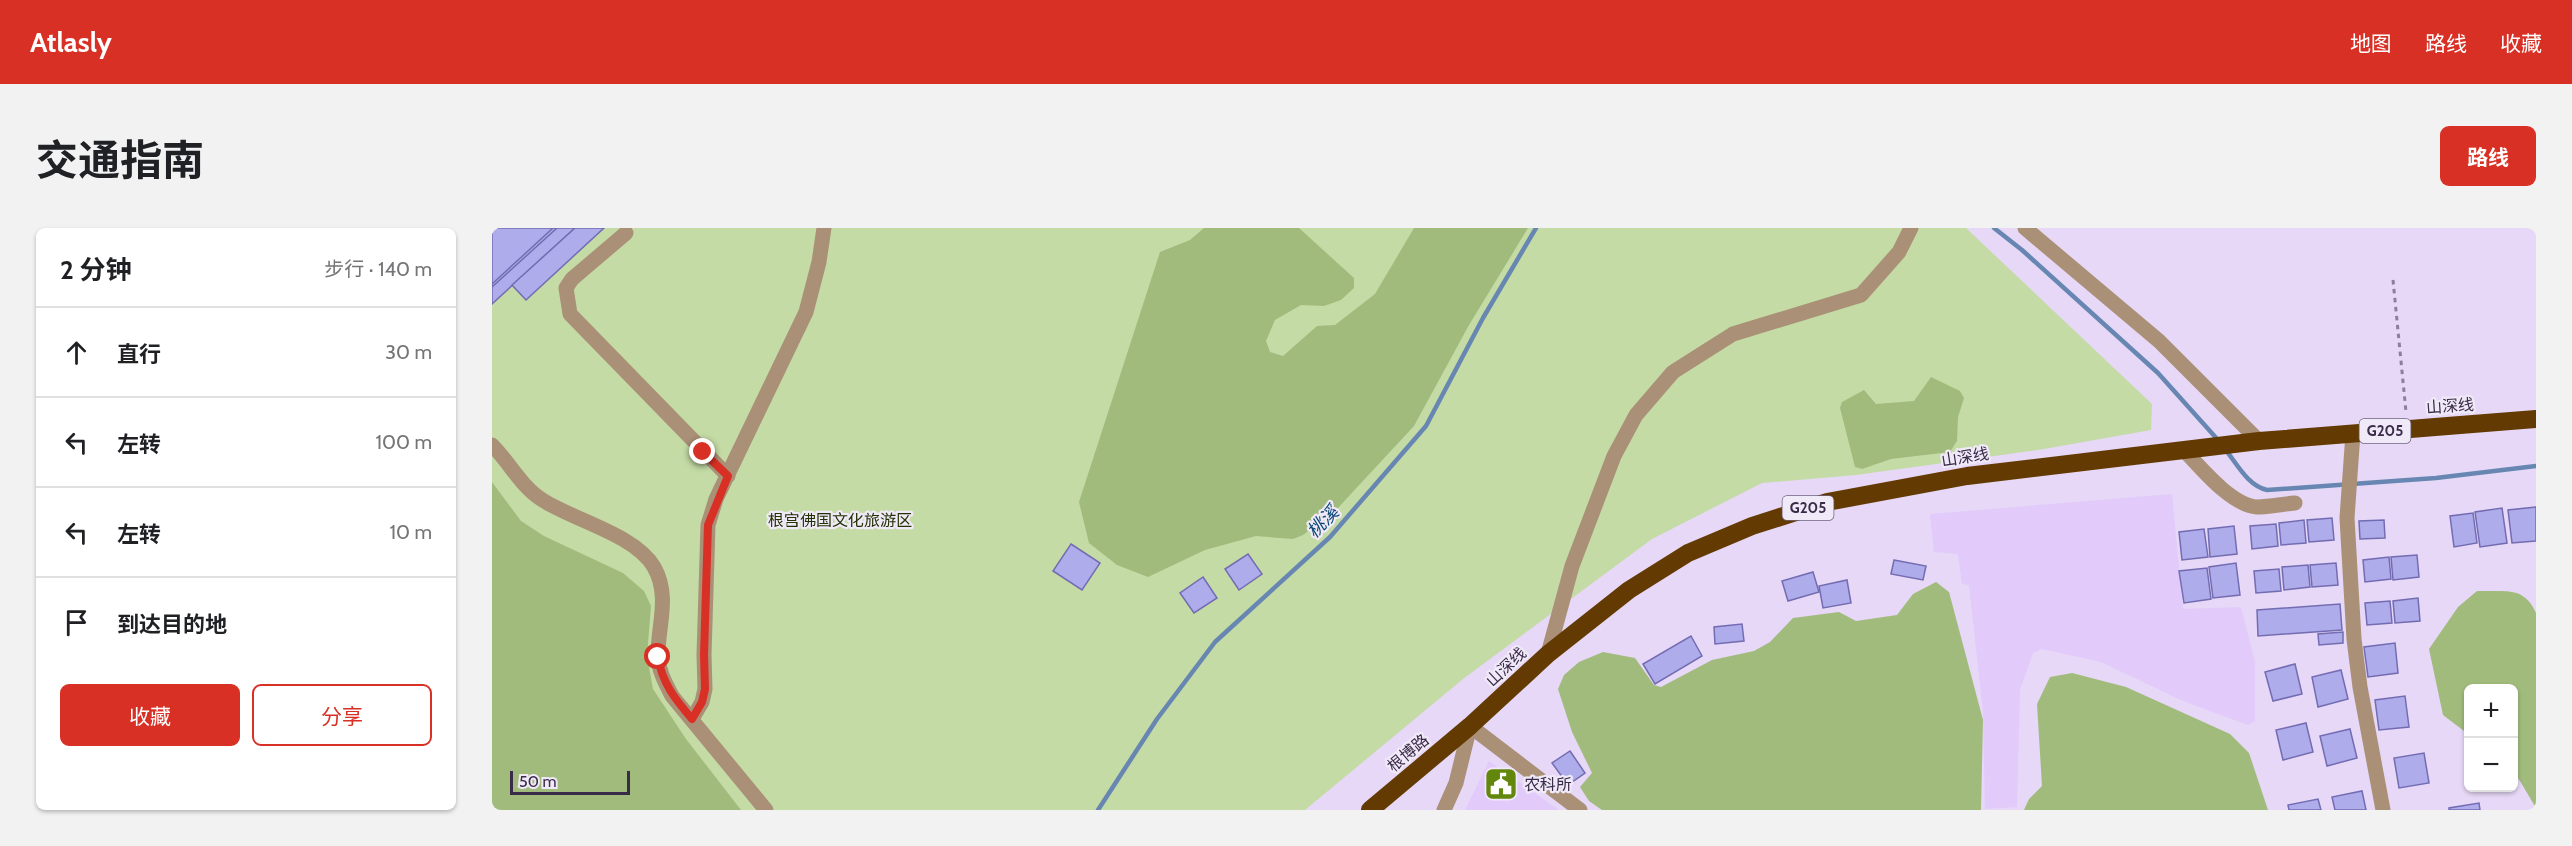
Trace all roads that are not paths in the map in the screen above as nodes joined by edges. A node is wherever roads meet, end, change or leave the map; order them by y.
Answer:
1 (824, 228) edge
2 (1911, 228) edge
3 (2025, 228) edge
4 (626, 233) dead end
5 (2536, 419) edge
6 (2353, 433) junction
7 (2259, 441) junction
8 (492, 445) edge
9 (2184, 450) junction
10 (728, 476) junction
11 (2295, 503) dead end
12 (1548, 654) junction
13 (692, 719) junction
14 (1470, 726) junction
15 (766, 810) edge
16 (1370, 810) edge
17 (1444, 810) edge
18 (1580, 810) edge
19 (2384, 810) edge

1 - 10 street
2 - 12 street
3 - 7 street
4 - 10 street
5 - 6 highway, 山深线 / G205
6 - 7 highway, 山深线 / G205
6 - 19 street
7 - 9 highway, 山深线 / G205
8 - 13 street
9 - 11 street
9 - 12 highway, 山深线 / G205
10 - 13 street
12 - 14 highway, 山深线 / G205
13 - 15 street
14 - 16 highway, 根博路 / G205
14 - 17 street
14 - 18 street

